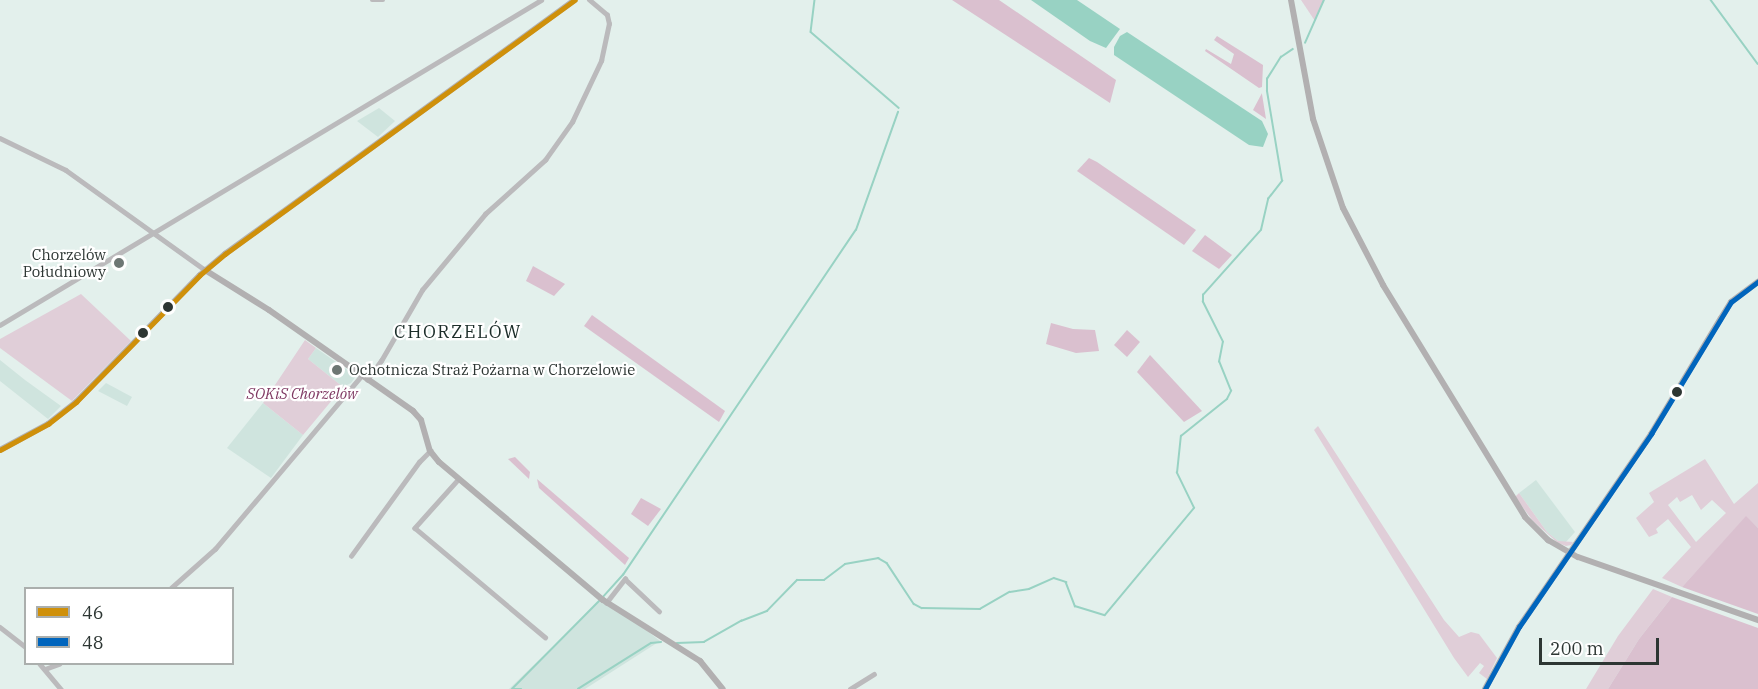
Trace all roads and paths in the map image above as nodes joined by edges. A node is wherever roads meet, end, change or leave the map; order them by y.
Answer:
1 (372, 0) edge
2 (383, 0) edge
3 (541, 0) edge
4 (574, 0) edge
5 (589, 0) edge
6 (1291, 0) edge
7 (0, 138) edge
8 (152, 234) junction
9 (205, 270) junction
10 (1758, 282) edge
11 (0, 325) edge
12 (364, 378) junction
13 (0, 450) edge
14 (430, 451) junction
15 (459, 479) junction
16 (1569, 553) junction
17 (351, 556) dead end
18 (172, 587) edge
19 (606, 603) junction
20 (658, 610) dead end
21 (1758, 620) edge
22 (0, 627) edge
23 (545, 637) dead end
24 (24, 645) edge
25 (42, 665) edge
26 (54, 665) edge
27 (45, 669) junction
28 (874, 674) dead end
29 (61, 689) edge
30 (723, 689) edge
31 (850, 689) edge
32 (1485, 689) edge

1 - 2 street
3 - 8 street
4 - 9 main road
5 - 12 street
6 - 16 main road
7 - 8 street
8 - 9 street
8 - 11 street
9 - 12 main road
9 - 13 main road
10 - 16 main road
12 - 14 main road
12 - 18 street
14 - 15 main road
14 - 17 street
15 - 19 main road
15 - 23 street
16 - 21 main road
16 - 32 main road
19 - 20 street
19 - 30 main road
22 - 24 street
25 - 27 street
26 - 27 street
27 - 29 street
28 - 31 street

